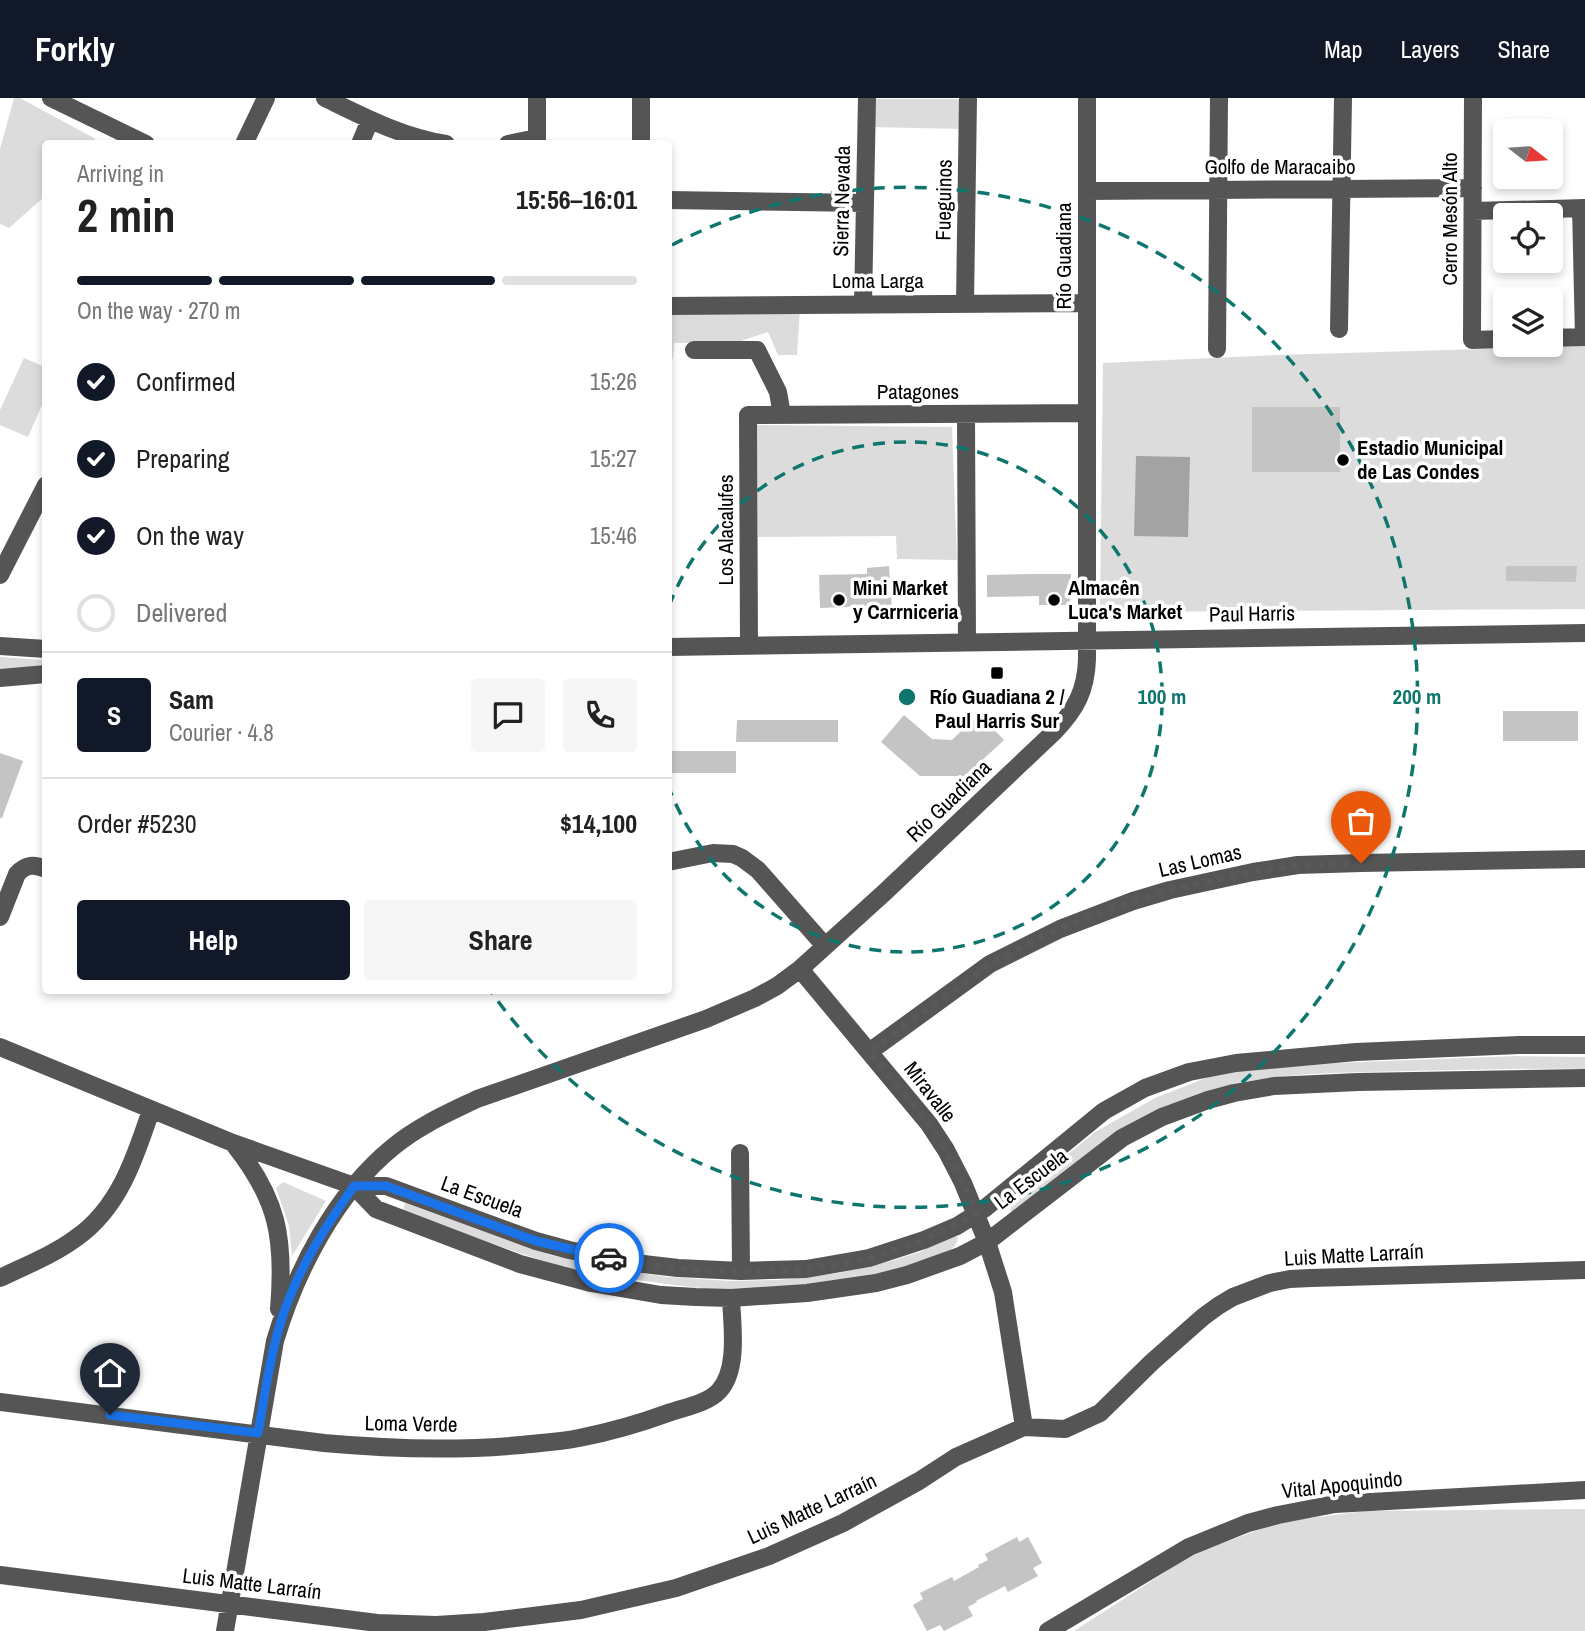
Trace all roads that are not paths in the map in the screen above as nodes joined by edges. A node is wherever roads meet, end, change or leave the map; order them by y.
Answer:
1 (51, 98) edge
2 (266, 98) edge
3 (325, 98) edge
4 (537, 98) edge
5 (641, 98) edge
6 (867, 98) edge
7 (968, 98) edge
8 (1087, 98) edge
9 (1219, 98) edge
10 (1343, 98) edge
11 (1473, 98) edge
12 (370, 120) junction
13 (138, 140) edge
14 (246, 140) edge
15 (362, 140) edge
16 (427, 140) edge
17 (537, 140) edge
18 (641, 140) edge
19 (1473, 188) junction
20 (1341, 189) junction
21 (1218, 190) junction
22 (1087, 191) junction
23 (672, 200) edge
24 (865, 203) junction
25 (1583, 208) edge
26 (1473, 211) junction
27 (965, 303) junction
28 (1087, 303) junction
29 (863, 304) junction
30 (672, 306) edge
31 (1339, 329) dead end
32 (1584, 337) edge
33 (1563, 338) edge
34 (1493, 339) edge
35 (1217, 349) dead end
36 (694, 350) dead end
37 (1087, 413) junction
38 (966, 414) junction
39 (748, 415) joint
40 (782, 415) junction
41 (42, 496) edge
42 (0, 575) edge
43 (1585, 633) edge
44 (1087, 640) junction
45 (967, 642) junction
46 (749, 645) junction
47 (0, 646) edge
48 (672, 647) edge
49 (42, 649) edge
50 (42, 674) edge
51 (0, 678) edge
52 (1585, 859) edge
53 (672, 861) edge
54 (42, 868) edge
55 (0, 917) edge
56 (825, 946) junction
57 (800, 969) junction
58 (1585, 1045) edge
59 (0, 1047) edge
60 (869, 1052) junction
61 (1585, 1078) edge
62 (151, 1110) junction
63 (233, 1143) junction
64 (740, 1153) dead end
65 (354, 1186) junction
66 (976, 1214) junction
67 (987, 1242) junction
68 (1585, 1270) edge
69 (741, 1271) junction
70 (0, 1279) edge
71 (731, 1298) junction
72 (275, 1341) junction
73 (0, 1402) edge
74 (1024, 1427) junction
75 (258, 1433) junction
76 (1585, 1490) edge
77 (0, 1575) edge
78 (230, 1604) junction
79 (225, 1631) edge
80 (1048, 1631) edge

1 - 13 street
2 - 14 street
3 - 12 street
4 - 17 street
5 - 18 street
6 - 24 street, Sierra Nevada
7 - 27 street, Fueguinos
8 - 22 street, Río Guadiana
9 - 21 street
10 - 20 street
11 - 19 street, Cerro Mesón Alto
12 - 15 street
12 - 16 street
19 - 20 street, Golfo de Maracaibo
19 - 26 street, Cerro Mesón Alto
20 - 21 street, Golfo de Maracaibo
20 - 31 street
21 - 22 street, Golfo de Maracaibo
21 - 35 street
22 - 28 street, Río Guadiana
23 - 24 street
24 - 29 street, Sierra Nevada
25 - 26 street
25 - 32 street
26 - 34 street, Cerro Mesón Alto
27 - 28 street, Loma Larga
27 - 29 street, Loma Larga
28 - 37 street, Río Guadiana
29 - 30 street, Loma Larga
32 - 33 street
36 - 40 street
37 - 38 street, Patagones
37 - 44 street, Río Guadiana
38 - 40 street, Patagones
38 - 45 street
39 - 40 street, Patagones
39 - 46 street, Los Alacalufes
41 - 42 street
43 - 44 street, Paul Harris
44 - 45 street, Paul Harris
44 - 56 street, Río Guadiana
45 - 46 street, Paul Harris
46 - 48 street, Paul Harris
47 - 49 street
50 - 51 street
52 - 60 street, Las Lomas
53 - 56 street
54 - 55 street
56 - 57 street, Río Guadiana
57 - 60 street, Miravalle
57 - 65 street, Río Guadiana
58 - 66 street, La Escuela
59 - 62 street, La Escuela
60 - 66 street, Miravalle
61 - 67 street, La Escuela
62 - 63 street, La Escuela
62 - 70 street
63 - 65 street, La Escuela
63 - 72 street
64 - 69 street
65 - 69 street, La Escuela
65 - 71 street, La Escuela
65 - 72 street, Río Guadiana
66 - 67 street, Miravalle
66 - 69 street, La Escuela
67 - 71 street, La Escuela
67 - 74 street, Miravalle
68 - 74 street, Luis Matte Larraín
71 - 75 street, Loma Verde
72 - 75 street
73 - 75 street, Loma Verde
74 - 78 street, Luis Matte Larraín
75 - 78 street
76 - 80 street, Vital Apoquindo
77 - 78 street, Luis Matte Larraín
78 - 79 street

